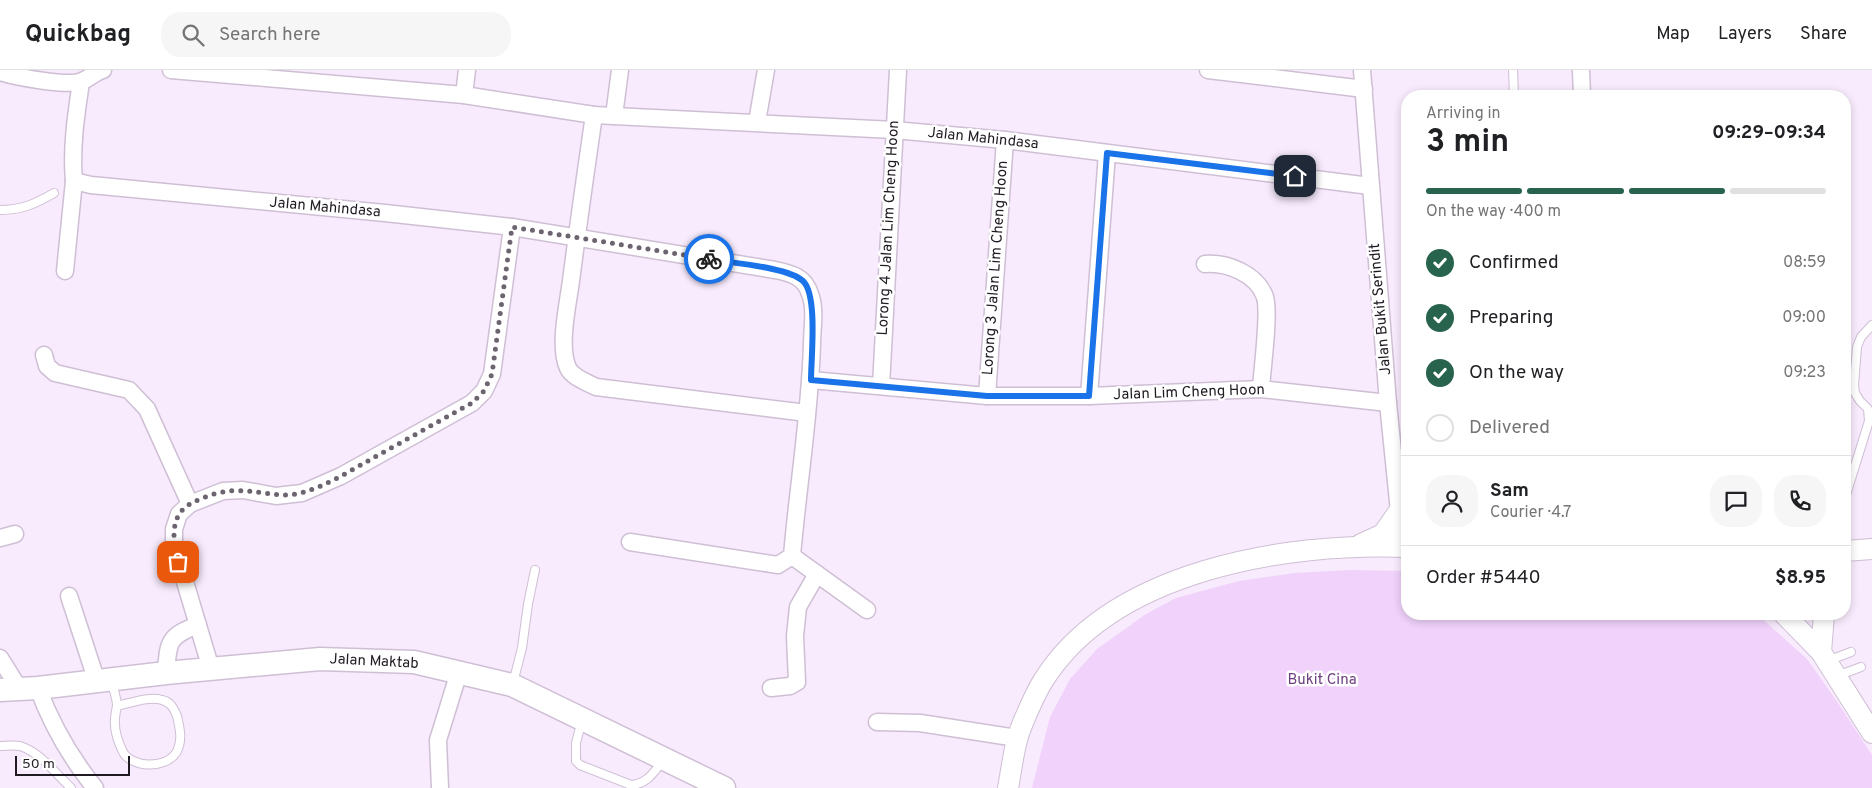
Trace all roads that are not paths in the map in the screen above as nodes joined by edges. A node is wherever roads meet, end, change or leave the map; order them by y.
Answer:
1 (103, 70) edge
2 (171, 70) edge
3 (467, 70) edge
4 (620, 70) edge
5 (766, 70) edge
6 (898, 70) edge
7 (1208, 70) edge
8 (1362, 70) edge
9 (1513, 70) edge
10 (1581, 70) edge
11 (0, 72) edge
12 (81, 82) junction
13 (1364, 89) junction
14 (1514, 90) edge
15 (1582, 90) edge
16 (464, 95) junction
17 (594, 115) junction
18 (614, 116) junction
19 (757, 122) junction
20 (894, 130) junction
21 (1005, 140) junction
22 (1107, 153) junction
23 (74, 181) junction
24 (1370, 186) junction
25 (54, 193) dead end
26 (0, 210) edge
27 (512, 227) junction
28 (576, 237) junction
29 (1205, 264) dead end
30 (66, 271) dead end
31 (1872, 325) edge
32 (44, 355) dead end
33 (811, 380) junction
34 (881, 386) junction
35 (1261, 389) junction
36 (987, 396) junction
37 (1089, 396) junction
38 (1388, 403) junction
39 (807, 413) junction
40 (1851, 479) edge
41 (1401, 500) edge
42 (190, 504) junction
43 (1401, 517) edge
44 (630, 542) dead end
45 (1354, 547) junction
46 (1401, 547) edge
47 (1872, 549) edge
48 (1851, 551) edge
49 (792, 556) junction
50 (535, 570) dead end
51 (816, 574) junction
52 (69, 596) dead end
53 (867, 610) dead end
54 (1789, 620) edge
55 (1824, 620) edge
56 (198, 625) junction
57 (1851, 652) dead end
58 (0, 658) edge
59 (1828, 663) junction
60 (1860, 667) dead end
61 (211, 669) junction
62 (459, 672) junction
63 (166, 673) junction
64 (104, 681) junction
65 (512, 685) junction
66 (771, 688) dead end
67 (19, 689) edge
68 (117, 706) junction
69 (582, 718) junction
70 (877, 722) dead end
71 (1872, 733) edge
72 (1017, 738) junction
73 (0, 746) edge
74 (665, 759) junction
75 (71, 788) edge
76 (95, 788) edge
77 (440, 788) edge
78 (724, 788) edge
79 (1008, 788) edge

1 - 12 street
2 - 16 street, Jalan Mahindasa
3 - 16 street
4 - 18 street
5 - 19 street
6 - 20 street, Lorong 4 Jalan Lim Cheng Hoon
7 - 13 street
8 - 13 street, Jalan Bukit Serindit
9 - 14 lane
10 - 15 street
11 - 12 street
12 - 23 street
13 - 24 street, Jalan Bukit Serindit
16 - 17 street, Jalan Mahindasa
17 - 18 street, Jalan Mahindasa
17 - 28 street
18 - 19 street, Jalan Mahindasa
19 - 20 street, Jalan Mahindasa
20 - 21 street, Jalan Mahindasa
20 - 34 street, Lorong 4 Jalan Lim Cheng Hoon
21 - 22 street, Jalan Mahindasa
21 - 36 street, Lorong 3 Jalan Lim Cheng Hoon
22 - 24 street, Jalan Mahindasa
22 - 37 street
23 - 27 street, Jalan Mahindasa
23 - 30 street
24 - 38 street, Jalan Bukit Serindit
25 - 26 lane
27 - 28 street, Jalan Mahindasa
27 - 42 street
28 - 33 street, Jalan Mahindasa
28 - 39 street
29 - 35 street
31 - 40 lane
32 - 42 street
33 - 34 street, Jalan Lim Cheng Hoon
33 - 39 street, Jalan Mahindasa
34 - 36 street, Jalan Lim Cheng Hoon
35 - 37 street, Jalan Lim Cheng Hoon
35 - 38 street, Jalan Lim Cheng Hoon
36 - 37 street, Jalan Lim Cheng Hoon
38 - 41 street, Jalan Bukit Serindit
39 - 49 street, Jalan Mahindasa
42 - 56 street
43 - 45 street
44 - 49 street
45 - 46 street
45 - 72 street
47 - 48 street
49 - 51 street
50 - 65 lane
51 - 53 street
51 - 66 street
52 - 64 street
54 - 59 street
55 - 59 street
56 - 61 street
56 - 63 street
57 - 59 lane
58 - 67 street
59 - 60 lane
59 - 71 street
61 - 62 main road, Jalan Maktab
61 - 63 main road, Jalan Maktab
62 - 65 main road, Jalan Maktab
62 - 77 street
63 - 64 main road, Jalan Maktab
64 - 67 main road, Jalan Maktab
64 - 68 lane
65 - 69 main road, Jalan Maktab
67 - 76 street
68 - 68 lane
69 - 74 main road, Jalan Maktab
69 - 74 lane
70 - 72 street
72 - 79 street
73 - 75 lane
74 - 78 main road, Jalan Maktab

